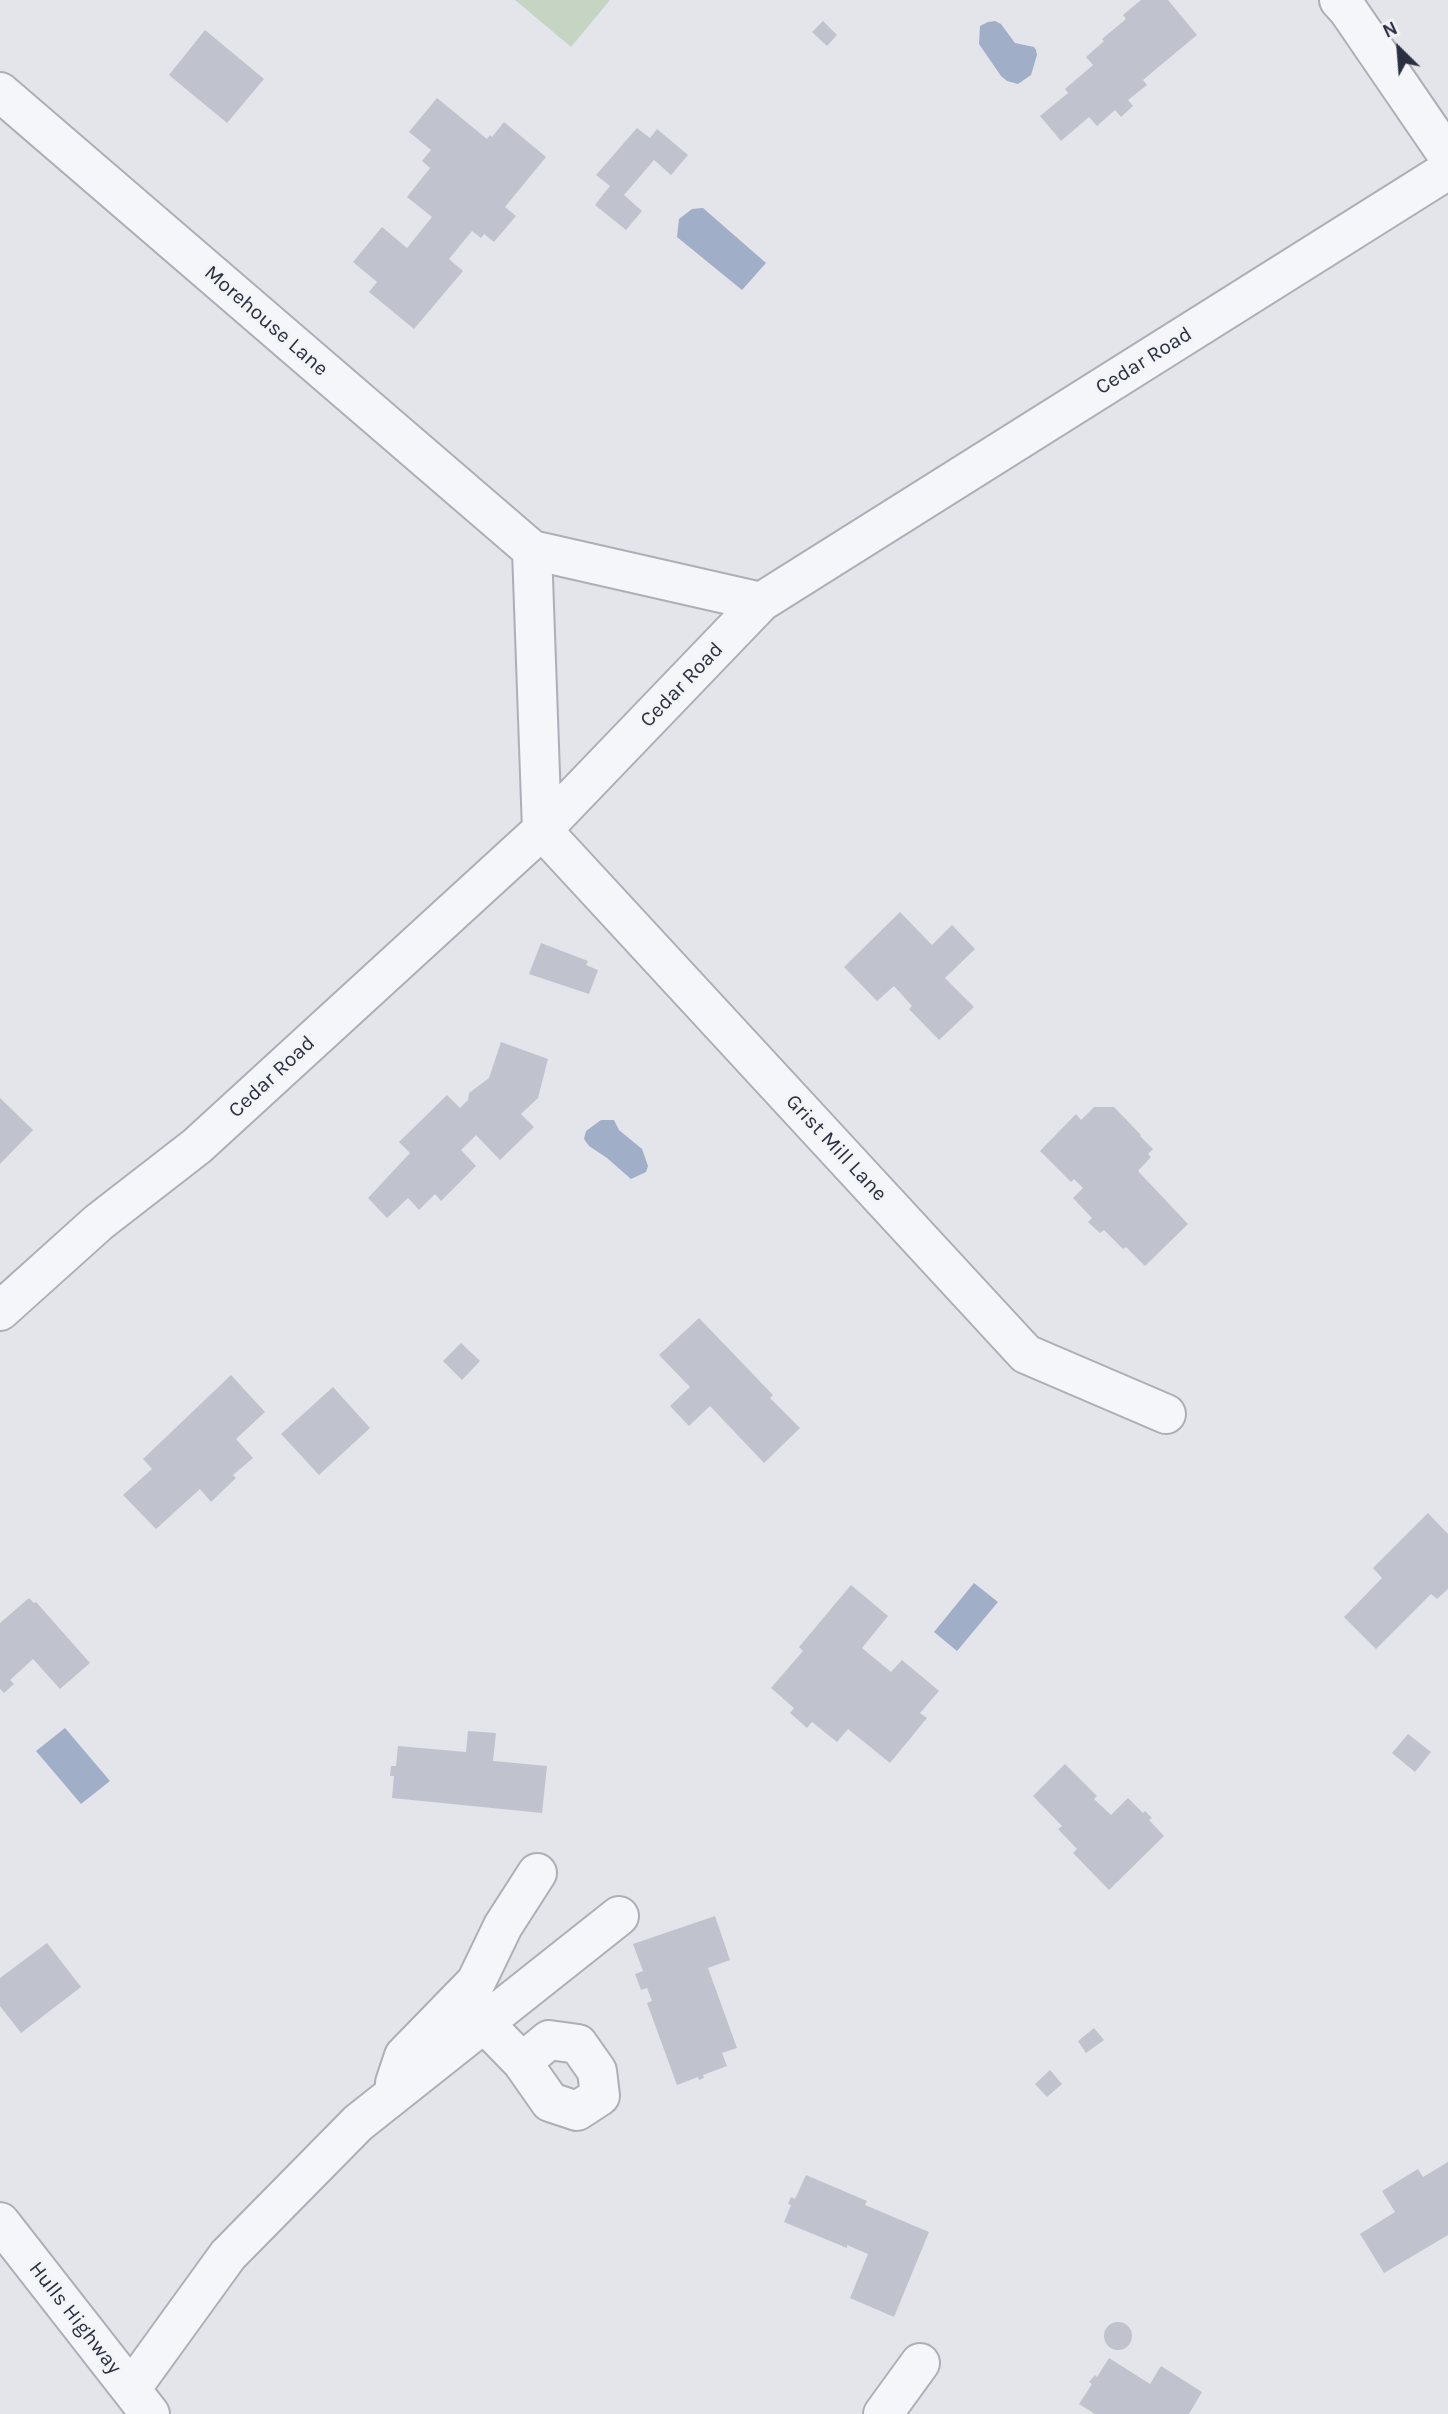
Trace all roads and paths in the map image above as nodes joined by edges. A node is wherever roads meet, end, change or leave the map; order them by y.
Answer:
1 (1339, 0) edge
2 (0, 92) edge
3 (1448, 156) edge
4 (1448, 170) edge
5 (531, 550) junction
6 (761, 602) junction
7 (542, 830) junction
8 (0, 1311) edge
9 (1166, 1414) dead end
10 (537, 1873) dead end
11 (619, 1916) dead end
12 (484, 2023) junction
13 (522, 2062) dead end
14 (391, 2097) junction
15 (6, 2241) edge
16 (920, 2363) dead end
17 (141, 2401) edge
18 (883, 2414) edge

1 - 3 street
2 - 5 street, Morehouse Lane
4 - 6 street, Cedar Road
5 - 6 street, Morehouse Lane
5 - 7 street
6 - 7 street, Cedar Road
7 - 8 street, Cedar Road
7 - 9 street, Grist Mill Lane
10 - 14 street
11 - 12 street
12 - 13 street
12 - 14 street
14 - 17 street
15 - 17 street, Hulls Highway
16 - 18 street

